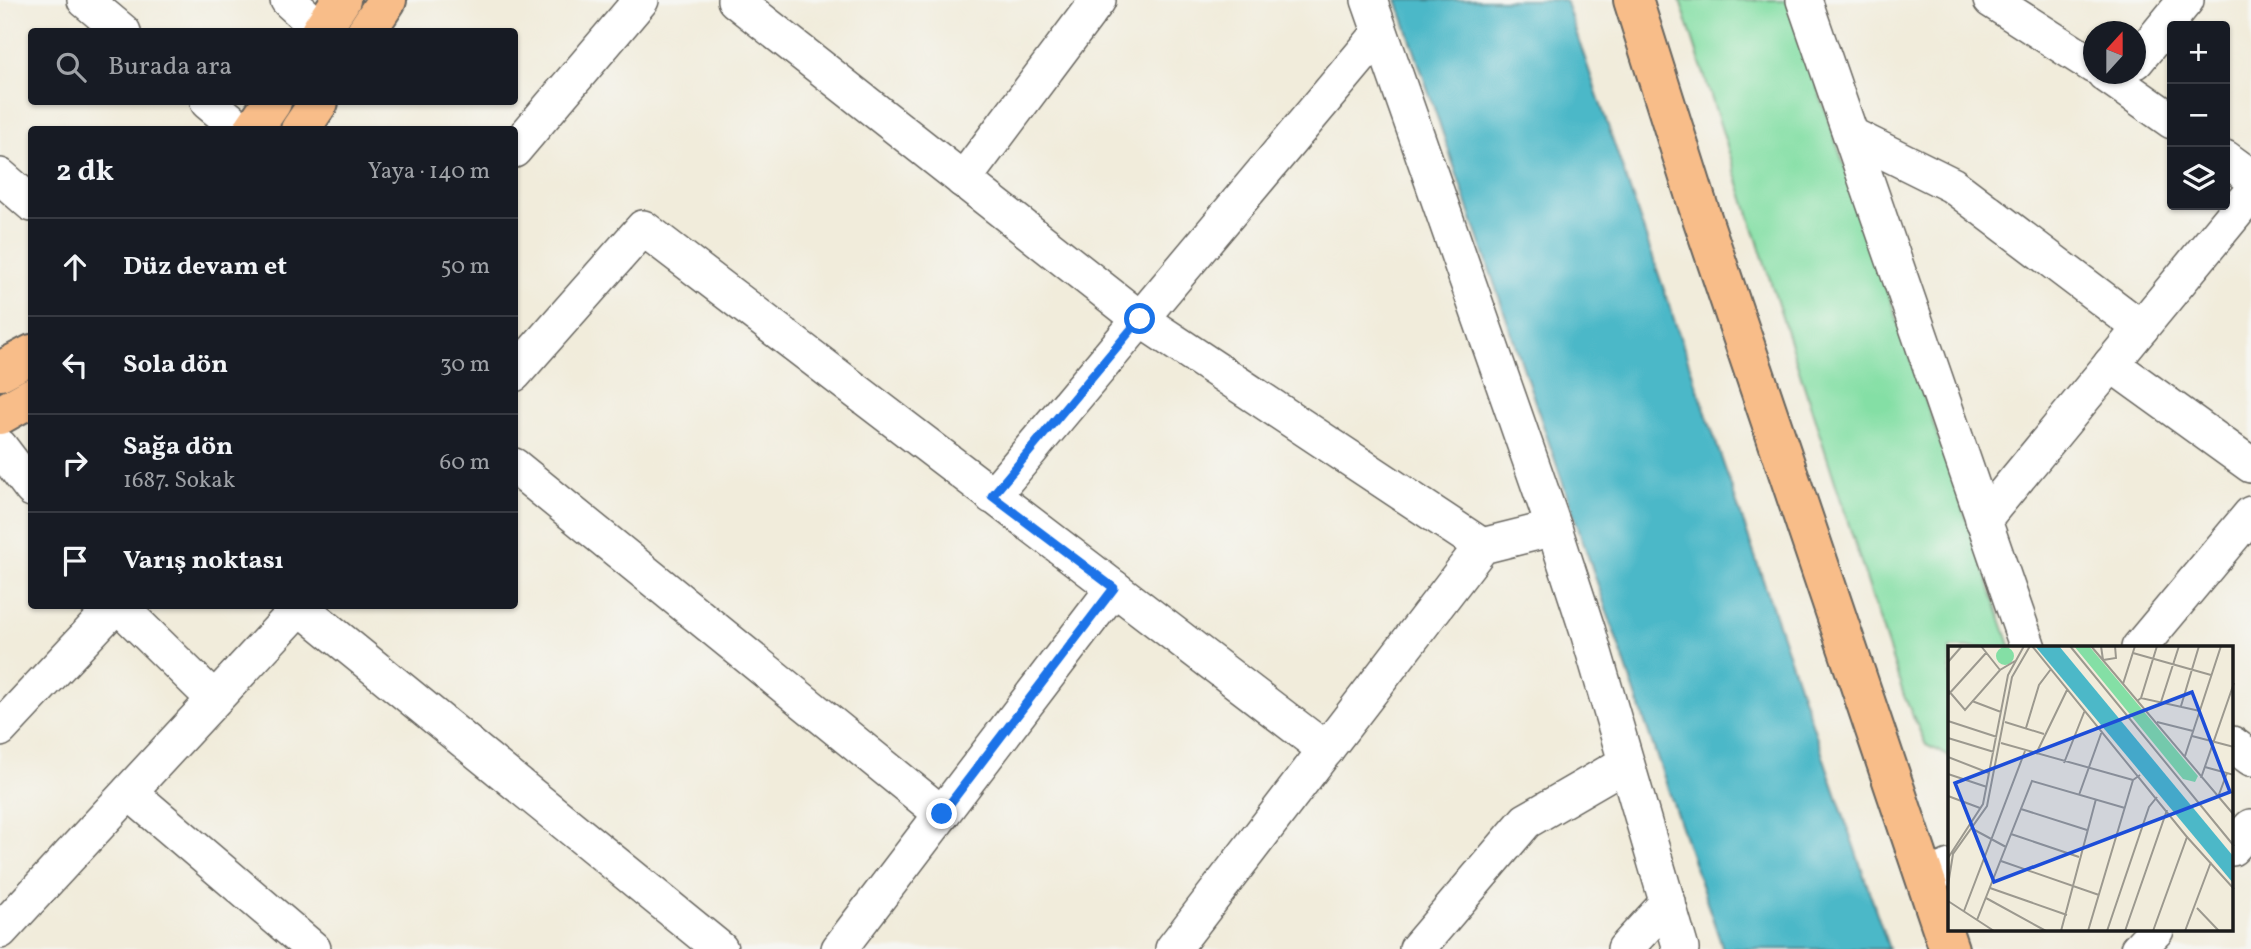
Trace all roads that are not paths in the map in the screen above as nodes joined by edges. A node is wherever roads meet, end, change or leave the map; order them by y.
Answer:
1 (85, 0) edge
2 (288, 0) edge
3 (387, 0) edge
4 (641, 0) edge
5 (1098, 0) edge
6 (1369, 0) edge
7 (1633, 0) edge
8 (1804, 0) edge
9 (1991, 0) edge
10 (2186, 0) edge
11 (756, 6) edge
12 (327, 20) edge
13 (118, 28) edge
14 (369, 28) edge
15 (1380, 33) junction
16 (2146, 40) edge
17 (2083, 53) edge
18 (2130, 84) edge
19 (212, 105) edge
20 (270, 105) edge
21 (317, 105) edge
22 (2167, 117) edge
23 (237, 126) edge
24 (256, 126) edge
25 (303, 126) edge
26 (1850, 135) junction
27 (518, 145) edge
28 (2230, 162) edge
29 (0, 176) edge
30 (2251, 177) edge
31 (963, 180) junction
32 (2251, 194) edge
33 (28, 200) edge
34 (1140, 319) junction
35 (2141, 328) junction
36 (28, 356) edge
37 (2111, 364) junction
38 (518, 369) edge
39 (0, 371) edge
40 (28, 399) edge
41 (0, 415) edge
42 (0, 447) edge
43 (2251, 465) edge
44 (518, 470) edge
45 (28, 484) edge
46 (992, 496) junction
47 (2251, 513) edge
48 (1983, 520) junction
49 (1554, 528) junction
50 (1482, 546) junction
51 (1114, 588) junction
52 (114, 609) edge
53 (120, 609) edge
54 (297, 609) edge
55 (304, 609) edge
56 (2027, 646) edge
57 (2141, 646) edge
58 (214, 699) junction
59 (0, 729) edge
60 (2234, 745) edge
61 (1325, 750) junction
62 (2251, 758) edge
63 (1626, 763) junction
64 (128, 792) junction
65 (942, 814) junction
66 (2251, 827) edge
67 (2234, 846) edge
68 (1938, 872) edge
69 (1668, 902) junction
70 (0, 930) edge
71 (2126, 932) edge
72 (2154, 932) edge
73 (313, 949) edge
74 (720, 949) edge
75 (839, 949) edge
76 (1173, 949) edge
77 (1417, 949) edge
78 (1625, 949) edge
79 (1681, 949) edge
80 (1949, 949) edge
81 (2131, 949) edge
82 (2138, 949) edge

1 - 13 street
2 - 12 street
3 - 14 main road
4 - 27 street
5 - 31 street
6 - 15 street
7 - 68 main road
8 - 26 street
9 - 17 street
10 - 16 street
11 - 31 street
15 - 34 street
15 - 49 street
18 - 22 street
19 - 23 street
20 - 24 main road
21 - 25 main road
26 - 35 street
26 - 48 street
28 - 30 street
29 - 33 street
31 - 34 street
32 - 35 street
34 - 46 street
34 - 50 street
35 - 37 street
36 - 39 main road
37 - 43 street
37 - 48 street
38 - 46 street
40 - 41 main road
42 - 45 street
44 - 65 street
46 - 51 street
47 - 57 street
48 - 56 street
49 - 50 street
49 - 63 street
50 - 61 street
51 - 61 street
51 - 65 street
52 - 59 street
53 - 58 street
54 - 58 street
55 - 74 street
58 - 64 street
60 - 62 street
61 - 76 street
63 - 69 street
63 - 77 street
64 - 70 street
64 - 73 street
65 - 75 street
66 - 67 street
68 - 80 main road
69 - 78 street
69 - 79 street
71 - 81 street
72 - 82 street

